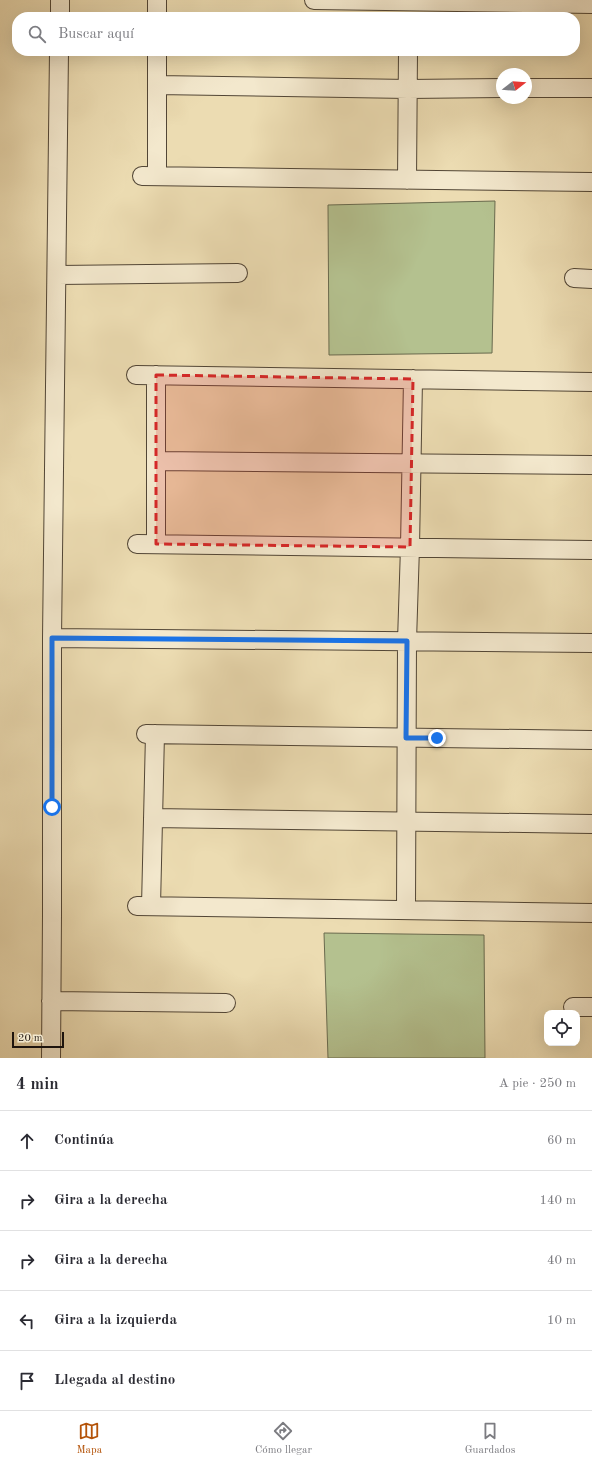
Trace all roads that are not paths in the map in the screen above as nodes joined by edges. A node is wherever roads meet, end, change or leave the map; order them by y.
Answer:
1 (60, 0) edge
2 (157, 0) edge
3 (314, 0) edge
4 (592, 4) edge
5 (409, 6) edge
6 (60, 12) edge
7 (157, 12) edge
8 (59, 56) edge
9 (157, 56) edge
10 (408, 56) edge
11 (157, 85) junction
12 (408, 88) junction
13 (496, 88) edge
14 (532, 88) edge
15 (592, 88) edge
16 (407, 180) junction
17 (592, 182) edge
18 (238, 273) dead end
19 (58, 275) junction
20 (574, 278) dead end
21 (592, 279) edge
22 (136, 375) dead end
23 (156, 376) junction
24 (412, 379) junction
25 (592, 382) edge
26 (156, 461) junction
27 (412, 464) junction
28 (592, 465) edge
29 (137, 544) dead end
30 (156, 544) junction
31 (410, 547) junction
32 (592, 550) edge
33 (52, 638) junction
34 (407, 641) junction
35 (592, 643) edge
36 (406, 738) junction
37 (592, 740) edge
38 (153, 818) junction
39 (406, 822) junction
40 (592, 824) edge
41 (406, 910) junction
42 (592, 913) edge
43 (51, 1001) junction
44 (226, 1003) dead end
45 (573, 1007) dead end
46 (592, 1007) edge
47 (51, 1058) edge

1 - 6 street
2 - 7 street
3 - 5 street
4 - 5 street
8 - 19 street
9 - 11 street
10 - 12 street
11 - 12 street
11 - 16 street
12 - 13 street
12 - 16 street
14 - 15 street
16 - 17 street
18 - 19 street
19 - 33 street
20 - 21 street
22 - 23 street
23 - 24 street
23 - 26 street
24 - 25 street
24 - 27 street
26 - 27 street
26 - 30 street
27 - 28 street
27 - 31 street
29 - 30 street
30 - 31 street
31 - 32 street
31 - 34 street
33 - 34 street
33 - 43 street
34 - 35 street
34 - 36 street
36 - 37 street
36 - 38 street
36 - 39 street
38 - 39 street
38 - 41 street
39 - 40 street
39 - 41 street
41 - 42 street
43 - 44 street
43 - 47 street
45 - 46 street

